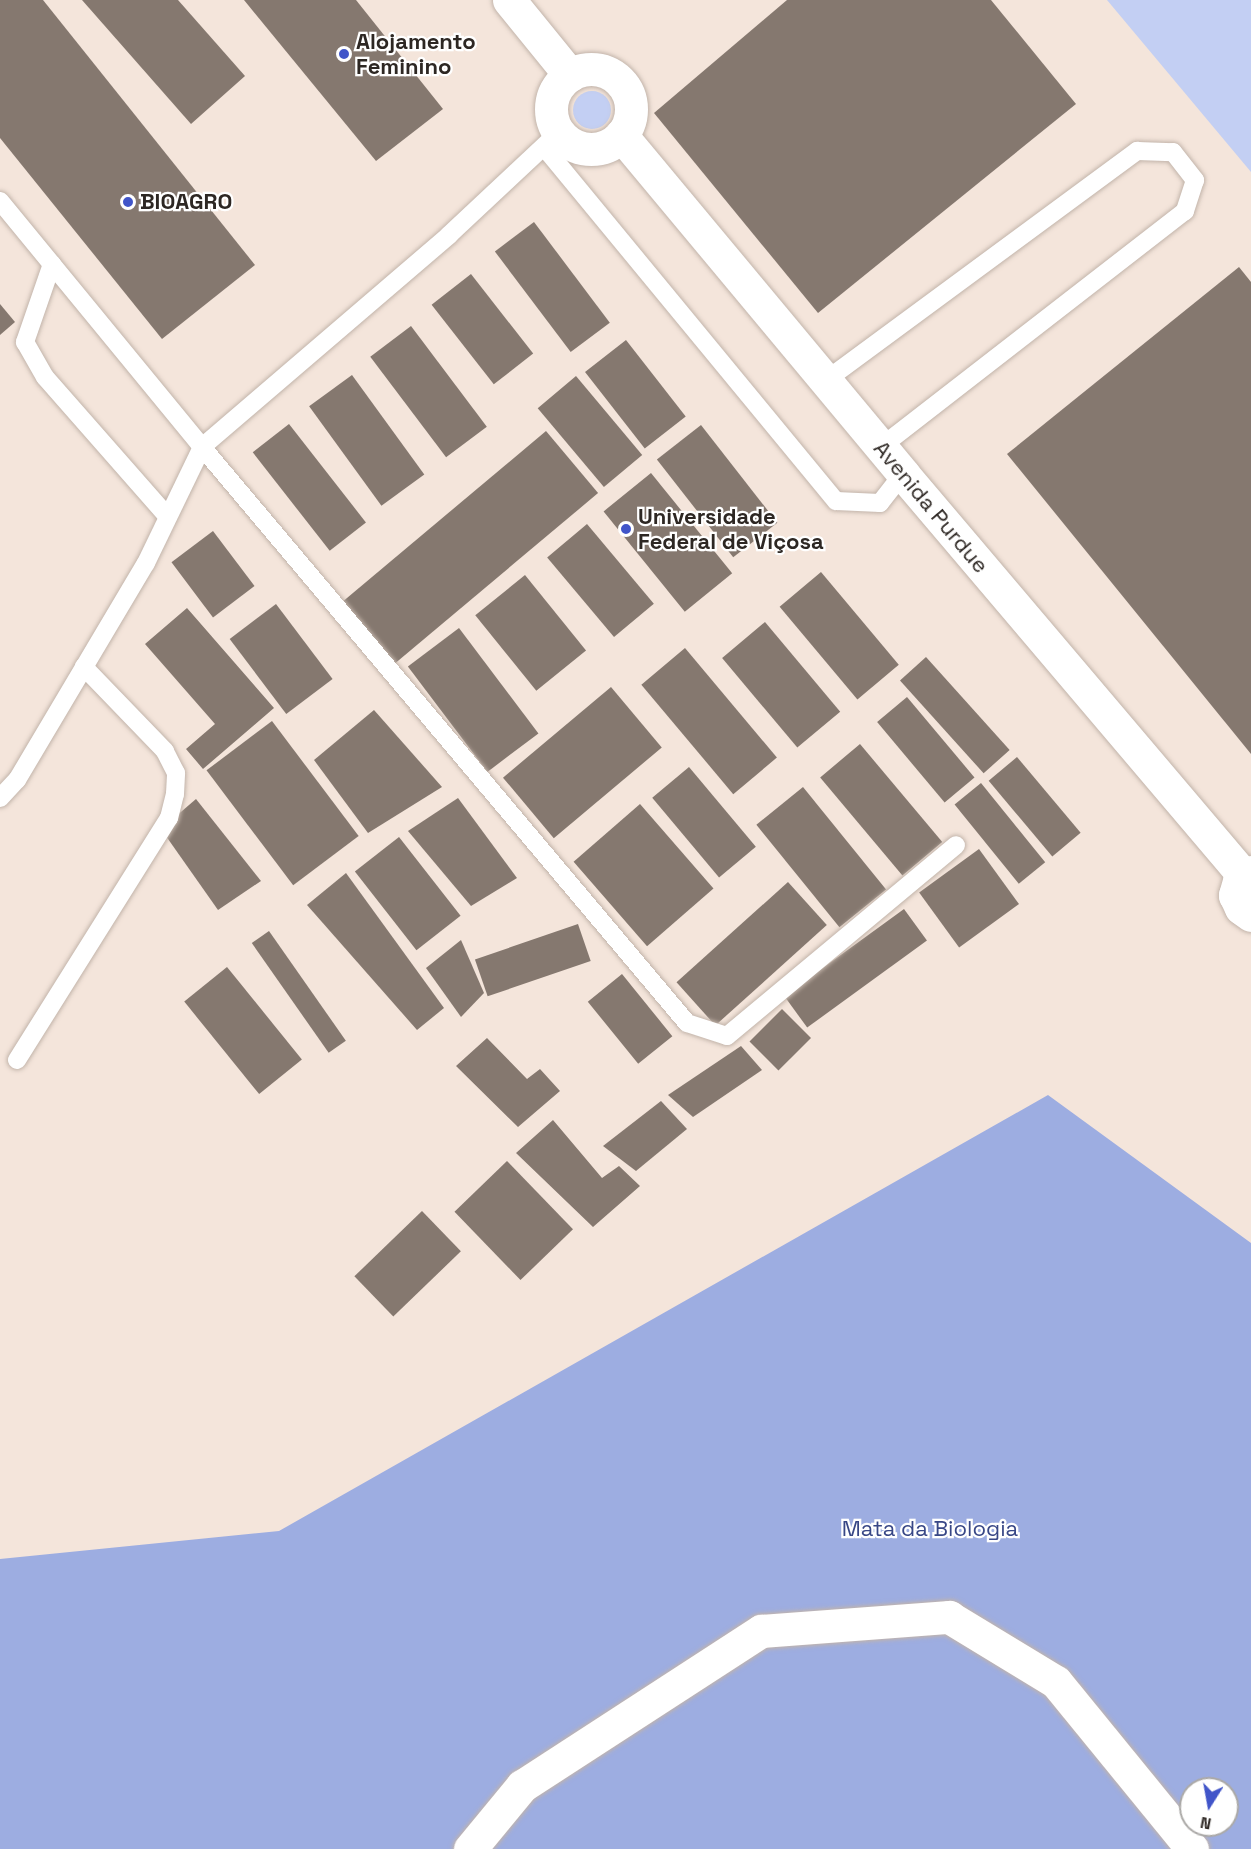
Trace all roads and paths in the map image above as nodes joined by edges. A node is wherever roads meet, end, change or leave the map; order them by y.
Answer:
1 (509, 0) edge
2 (570, 75) junction
3 (621, 135) junction
4 (552, 139) junction
5 (0, 201) edge
6 (52, 264) junction
7 (825, 381) junction
8 (202, 447) junction
9 (880, 448) junction
10 (903, 474) junction
11 (168, 517) junction
12 (84, 667) junction
13 (0, 798) edge
14 (956, 845) dead end
15 (1248, 874) edge
16 (1251, 915) edge
17 (17, 1060) dead end
18 (470, 1849) edge
19 (1192, 1849) edge

1 - 2 street
2 - 3 street
2 - 4 street
3 - 4 street
3 - 7 street, Avenida Purdue
4 - 8 lane
4 - 10 lane
5 - 6 lane
6 - 8 lane
6 - 11 lane
7 - 9 street, Avenida Purdue
7 - 9 lane
8 - 11 lane
8 - 14 lane
9 - 10 street, Avenida Purdue
10 - 15 street, Avenida Purdue
11 - 12 lane
12 - 13 lane
12 - 17 lane
15 - 16 street
18 - 19 street

